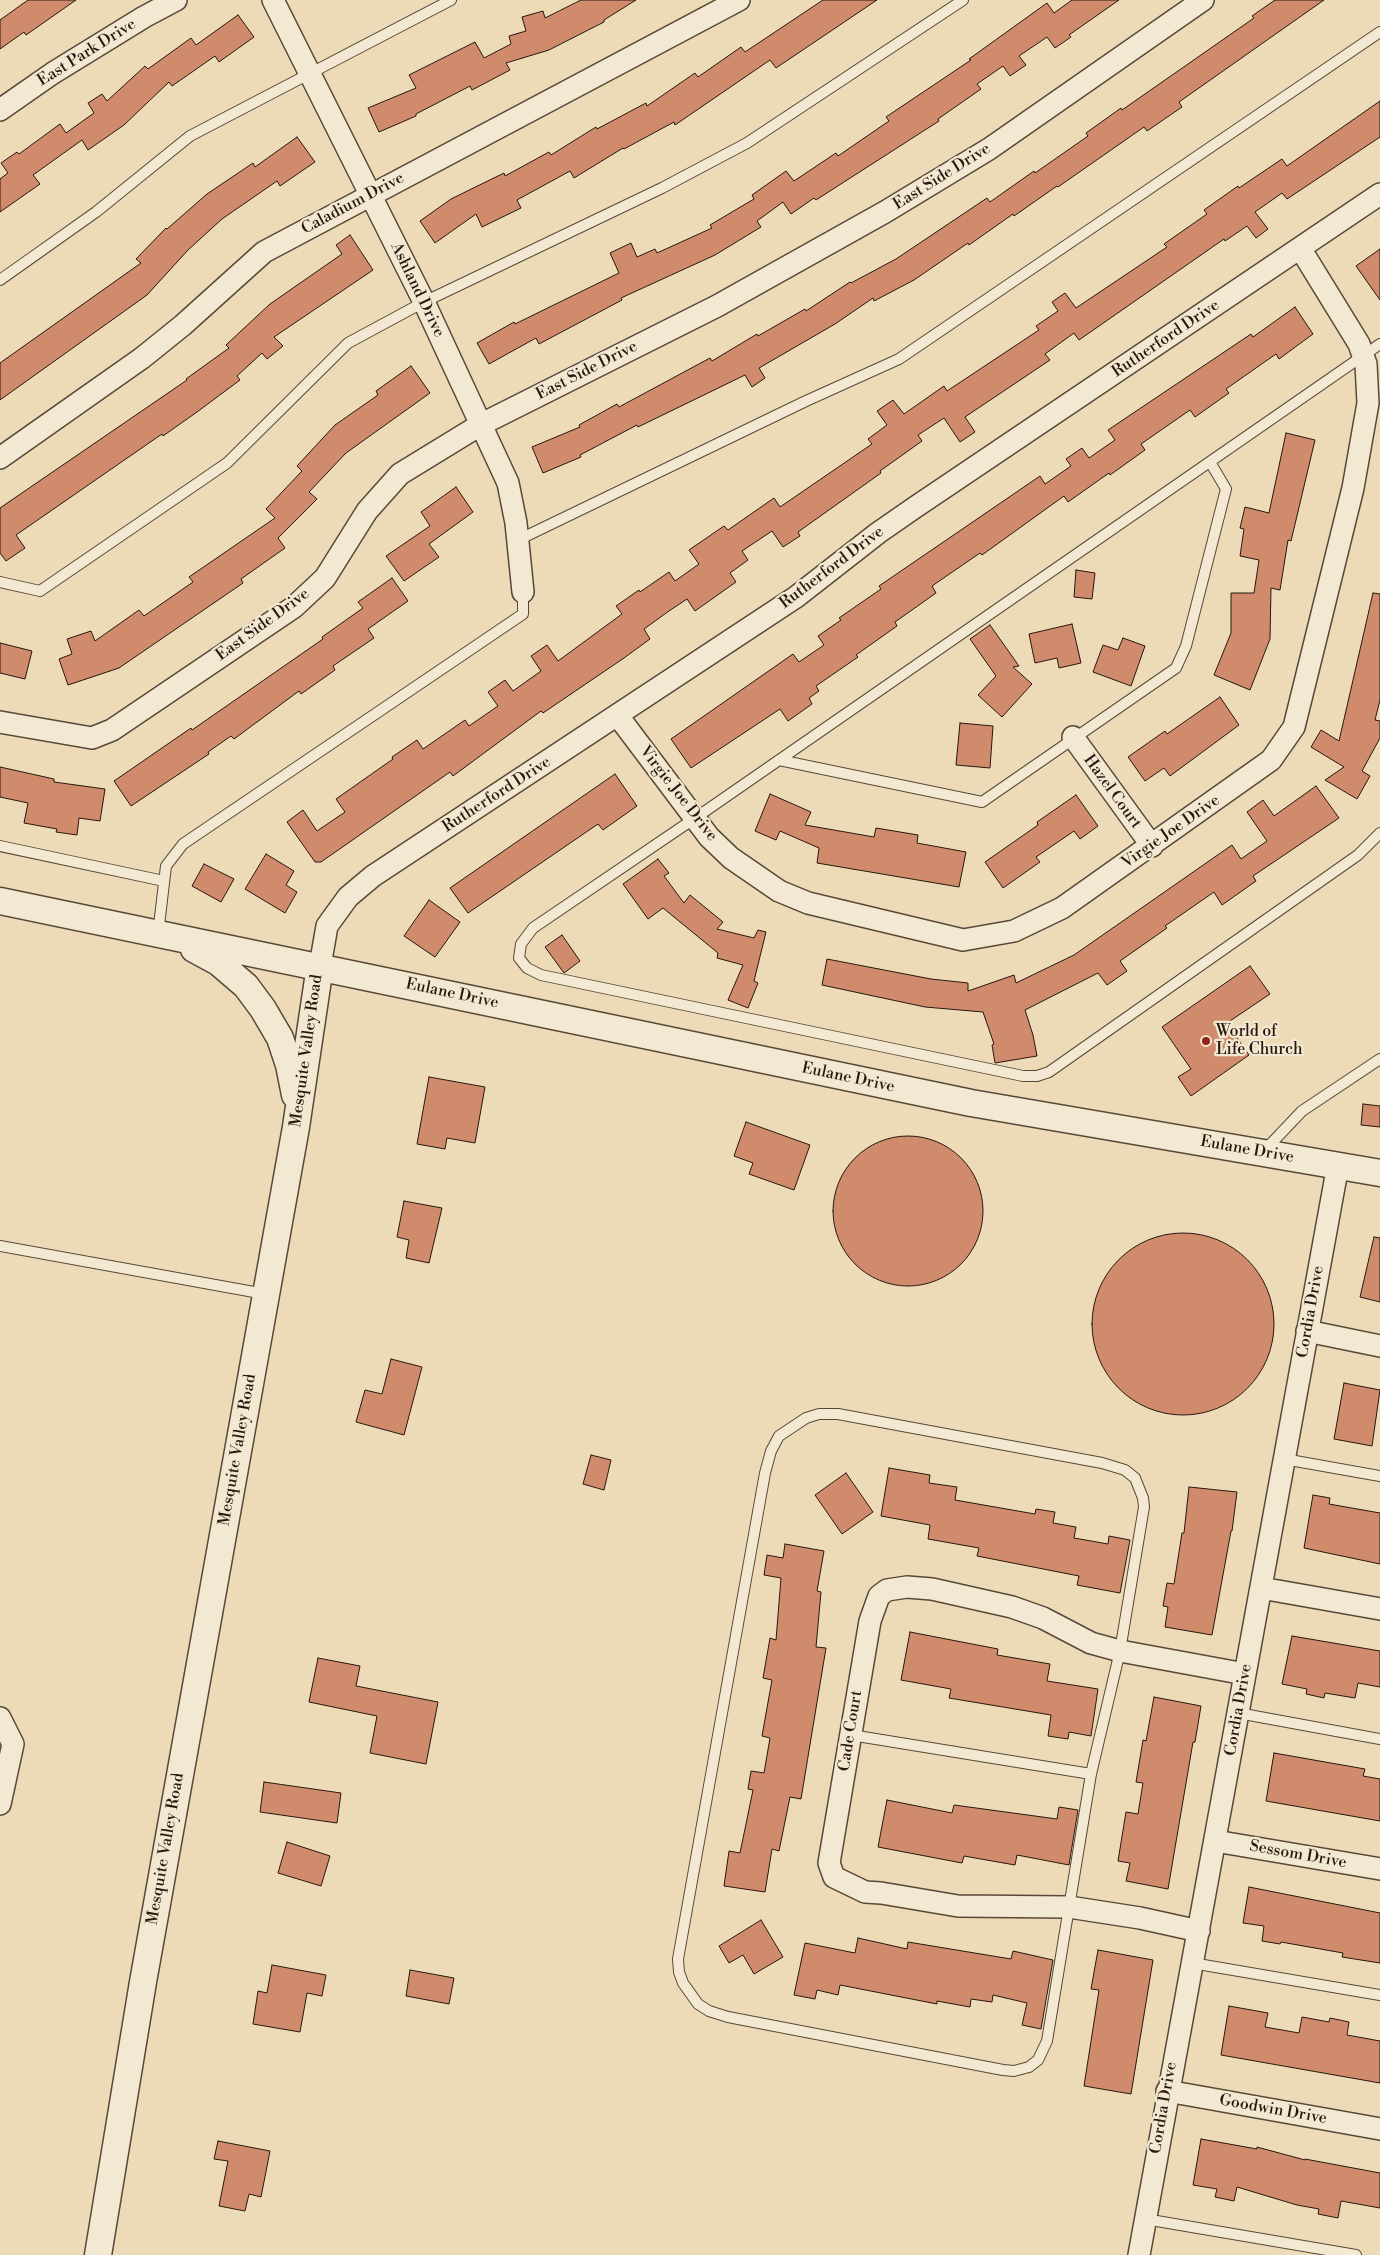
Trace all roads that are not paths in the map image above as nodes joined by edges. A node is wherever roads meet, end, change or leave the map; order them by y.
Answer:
1 (176, 0) edge
2 (273, 0) edge
3 (450, 0) edge
4 (738, 0) edge
5 (963, 0) edge
6 (1202, 0) edge
7 (1380, 32) edge
8 (309, 73) junction
9 (0, 110) edge
10 (370, 194) junction
11 (1380, 194) edge
12 (1300, 248) junction
13 (0, 280) edge
14 (424, 302) junction
15 (1371, 350) edge
16 (480, 425) junction
17 (0, 458) edge
18 (1210, 462) junction
19 (518, 540) junction
20 (0, 582) edge
21 (523, 592) joint
22 (618, 716) junction
23 (0, 722) edge
24 (1073, 737) junction
25 (779, 760) junction
26 (695, 818) junction
27 (1380, 833) edge
28 (0, 846) edge
29 (1152, 846) junction
30 (164, 881) junction
31 (0, 901) edge
32 (167, 937) junction
33 (320, 966) junction
34 (1380, 1059) edge
35 (298, 1118) junction
36 (1262, 1152) junction
37 (1338, 1165) junction
38 (1380, 1173) edge
39 (0, 1246) edge
40 (266, 1294) junction
41 (1307, 1331) junction
42 (1380, 1346) edge
43 (1284, 1459) junction
44 (1380, 1476) edge
45 (1261, 1588) junction
46 (1380, 1609) edge
47 (1120, 1651) junction
48 (1245, 1674) junction
49 (1238, 1713) junction
50 (0, 1718) edge
51 (851, 1735) junction
52 (1380, 1739) edge
53 (1091, 1774) junction
54 (0, 1804) edge
55 (1215, 1841) junction
56 (1380, 1869) edge
57 (1070, 1907) junction
58 (1199, 1931) junction
59 (1192, 1963) junction
60 (1380, 1995) edge
61 (1167, 2091) junction
62 (1380, 2129) edge
63 (1145, 2219) junction
64 (98, 2255) edge
65 (1139, 2255) edge
66 (1356, 2255) edge

1 - 9 street, East Park Drive
2 - 8 street, Ashland Drive
3 - 8 lane
4 - 10 street, Caladium Drive
5 - 14 lane
6 - 16 street, East Side Drive
7 - 19 lane
8 - 10 street, Ashland Drive
8 - 13 lane
10 - 14 street, Ashland Drive
10 - 17 street, Caladium Drive
11 - 12 street, Rutherford Drive
12 - 15 street, Virgie Joe Drive
12 - 22 street, Rutherford Drive
14 - 16 street, Ashland Drive
14 - 20 lane
15 - 18 lane
15 - 29 street, Virgie Joe Drive
16 - 19 street, Ashland Drive
16 - 23 street, East Side Drive
18 - 24 lane
18 - 25 lane
19 - 21 street, Ashland Drive
21 - 30 lane
22 - 26 street, Virgie Joe Drive
22 - 33 street, Rutherford Drive
24 - 25 lane
24 - 29 street, Hazel Court
25 - 26 lane
26 - 27 lane
26 - 29 street, Virgie Joe Drive
28 - 30 lane
30 - 32 lane
31 - 32 street, Mesquite Valley Road
32 - 33 street, Mesquite Valley Road
32 - 35 street
33 - 35 street, Mesquite Valley Road
33 - 36 street, Eulane Drive
34 - 36 lane
35 - 40 street, Mesquite Valley Road
36 - 37 street, Eulane Drive
37 - 38 street, Eulane Drive
37 - 41 street, Cordia Drive
39 - 40 lane
40 - 64 street, Mesquite Valley Road
41 - 42 street
41 - 43 street, Cordia Drive
43 - 44 lane
43 - 45 street, Cordia Drive
45 - 46 street
45 - 48 street, Cordia Drive
47 - 48 street, Cade Court
47 - 51 street, Cade Court
47 - 53 lane
47 - 57 lane
48 - 49 street, Cordia Drive
49 - 52 lane
49 - 55 street, Cordia Drive
50 - 54 street
51 - 53 lane
51 - 57 street, Cade Court
53 - 57 lane
55 - 56 street, Sessom Drive
55 - 58 street, Cordia Drive
57 - 58 street, Cade Court
58 - 59 street, Cordia Drive
59 - 60 lane
59 - 61 street, Cordia Drive
61 - 62 street, Goodwin Drive
61 - 63 street, Cordia Drive
63 - 65 street, Cordia Drive
63 - 66 lane

